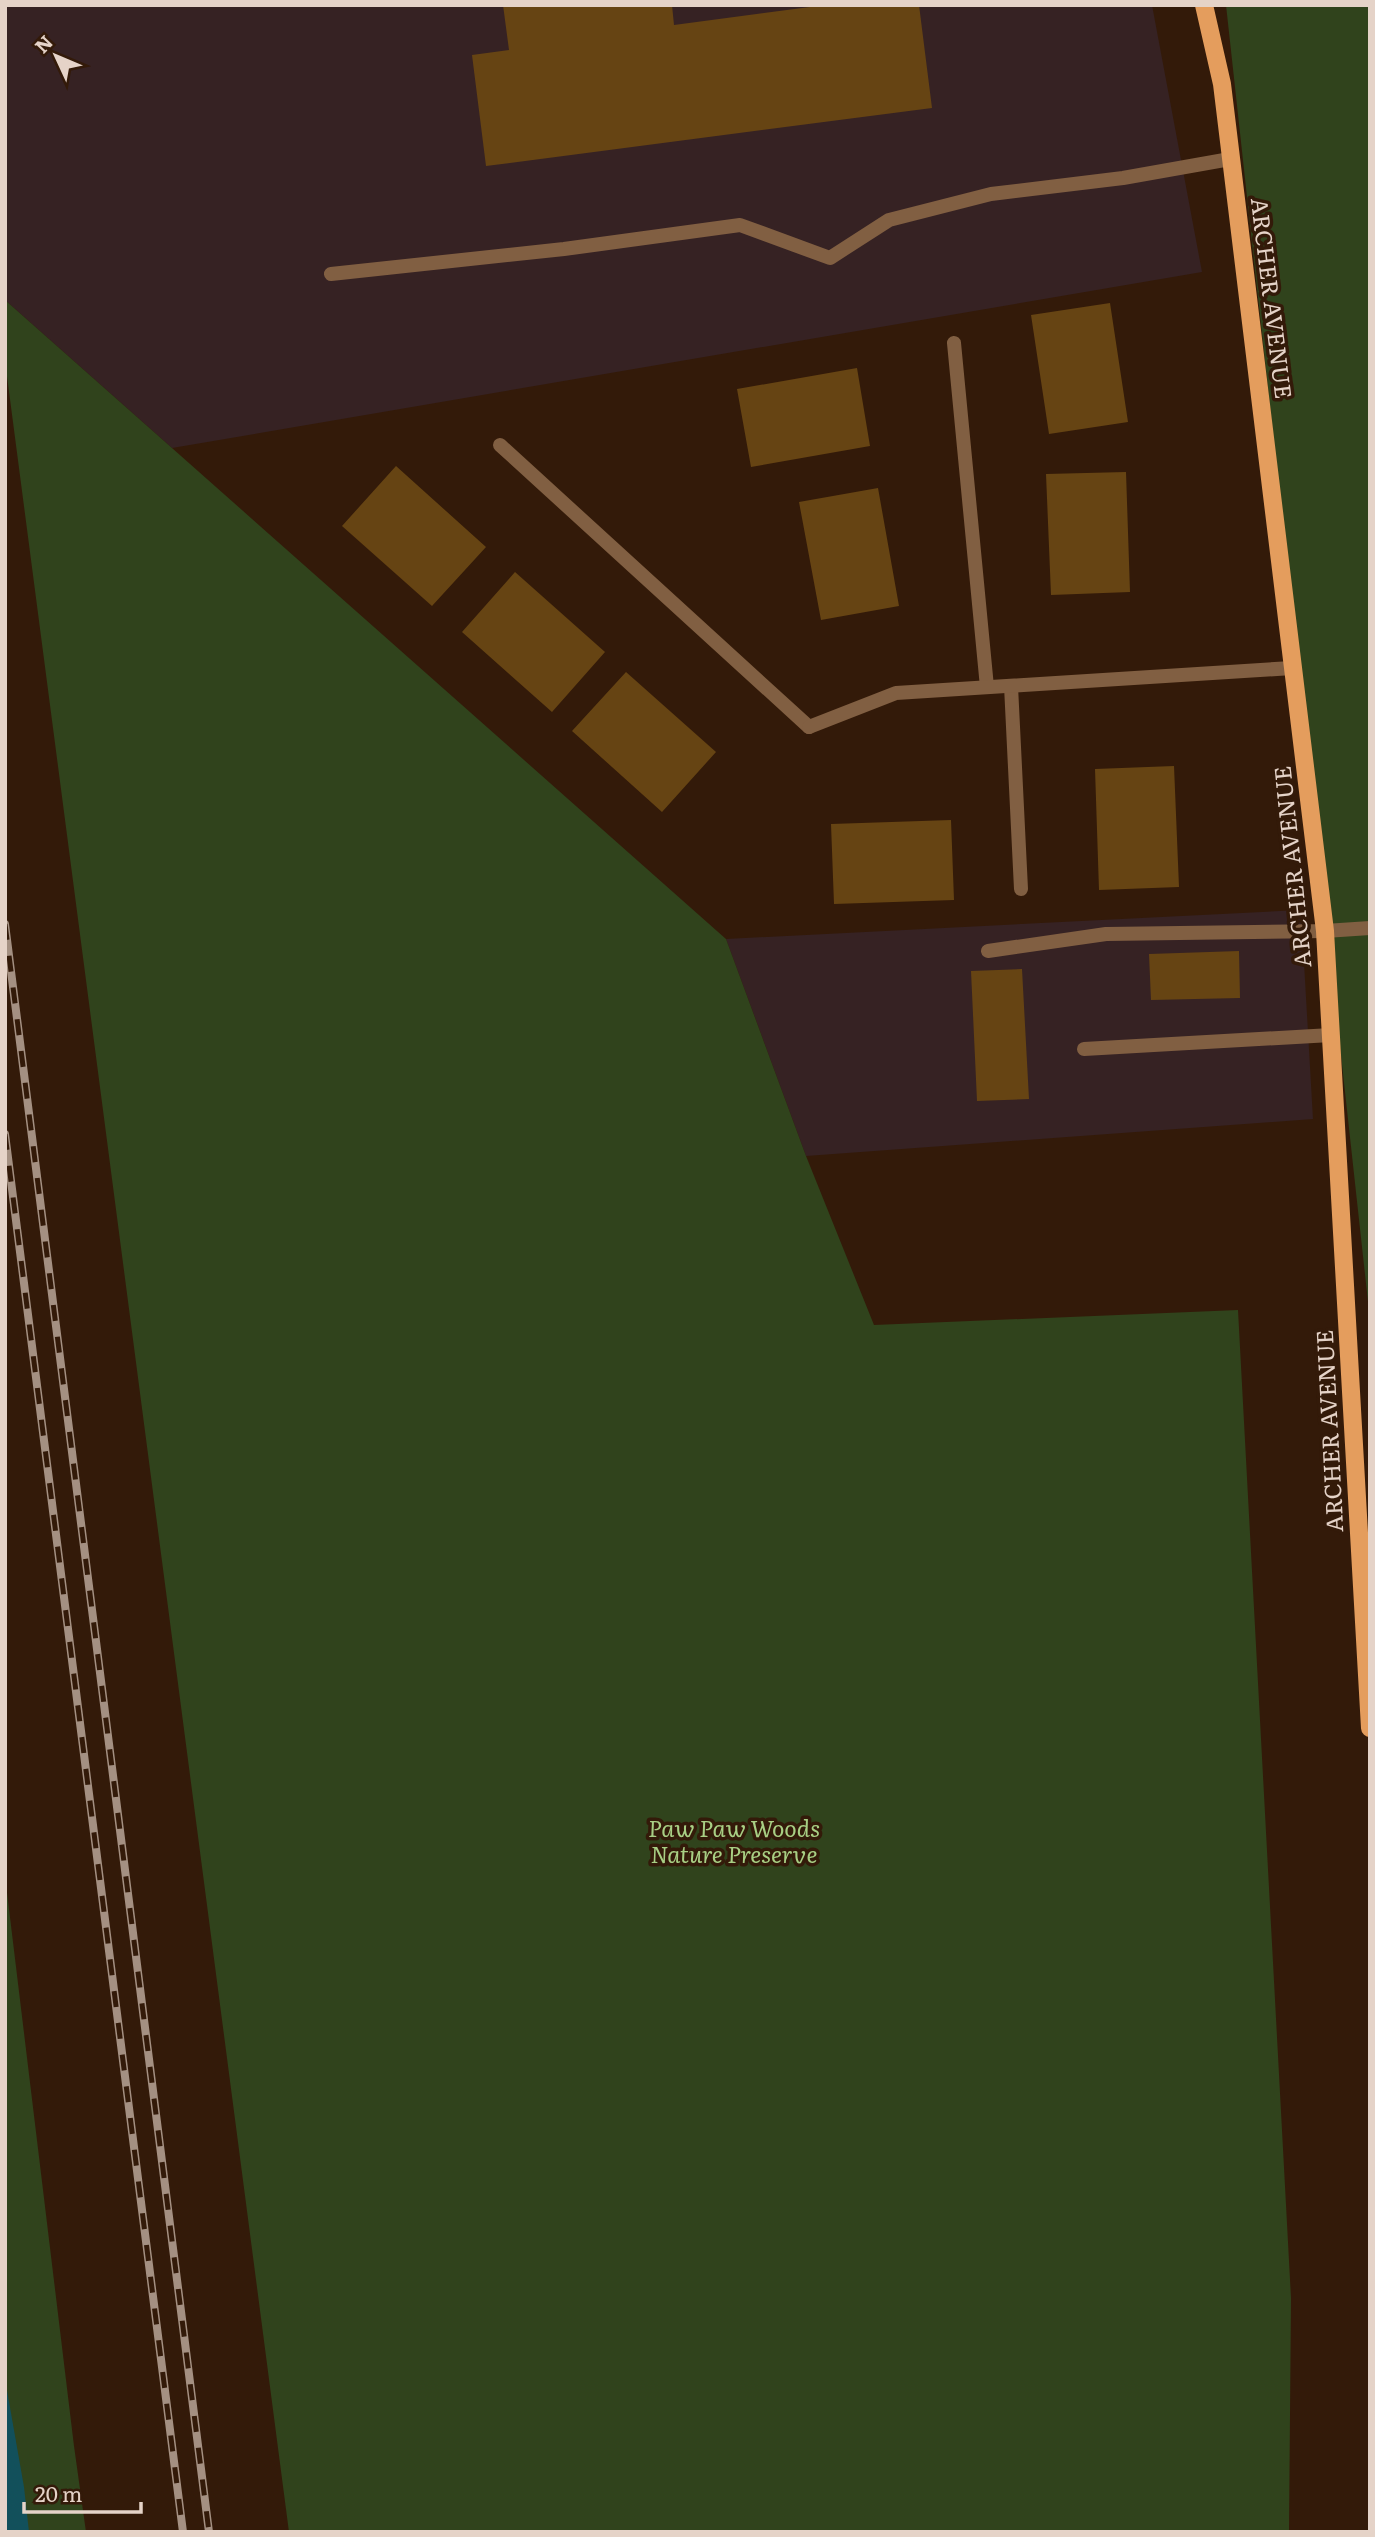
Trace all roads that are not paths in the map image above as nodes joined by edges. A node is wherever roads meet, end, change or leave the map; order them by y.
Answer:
1 (1204, 5) edge
2 (1230, 159) junction
3 (331, 274) dead end
4 (954, 343) dead end
5 (500, 445) dead end
6 (1292, 668) junction
7 (1011, 686) junction
8 (987, 687) junction
9 (1021, 889) dead end
10 (1370, 928) edge
11 (1325, 931) junction
12 (988, 951) dead end
13 (1331, 1035) junction
14 (1084, 1049) dead end
15 (1370, 1728) edge

1 - 2 main road, ARCHER AVENUE
2 - 3 street
2 - 6 main road, ARCHER AVENUE
4 - 8 street
5 - 8 street
6 - 7 street
6 - 11 main road, ARCHER AVENUE
7 - 8 street
7 - 9 street
10 - 11 street
11 - 12 street
11 - 13 main road, ARCHER AVENUE
13 - 14 street
13 - 15 main road, ARCHER AVENUE

